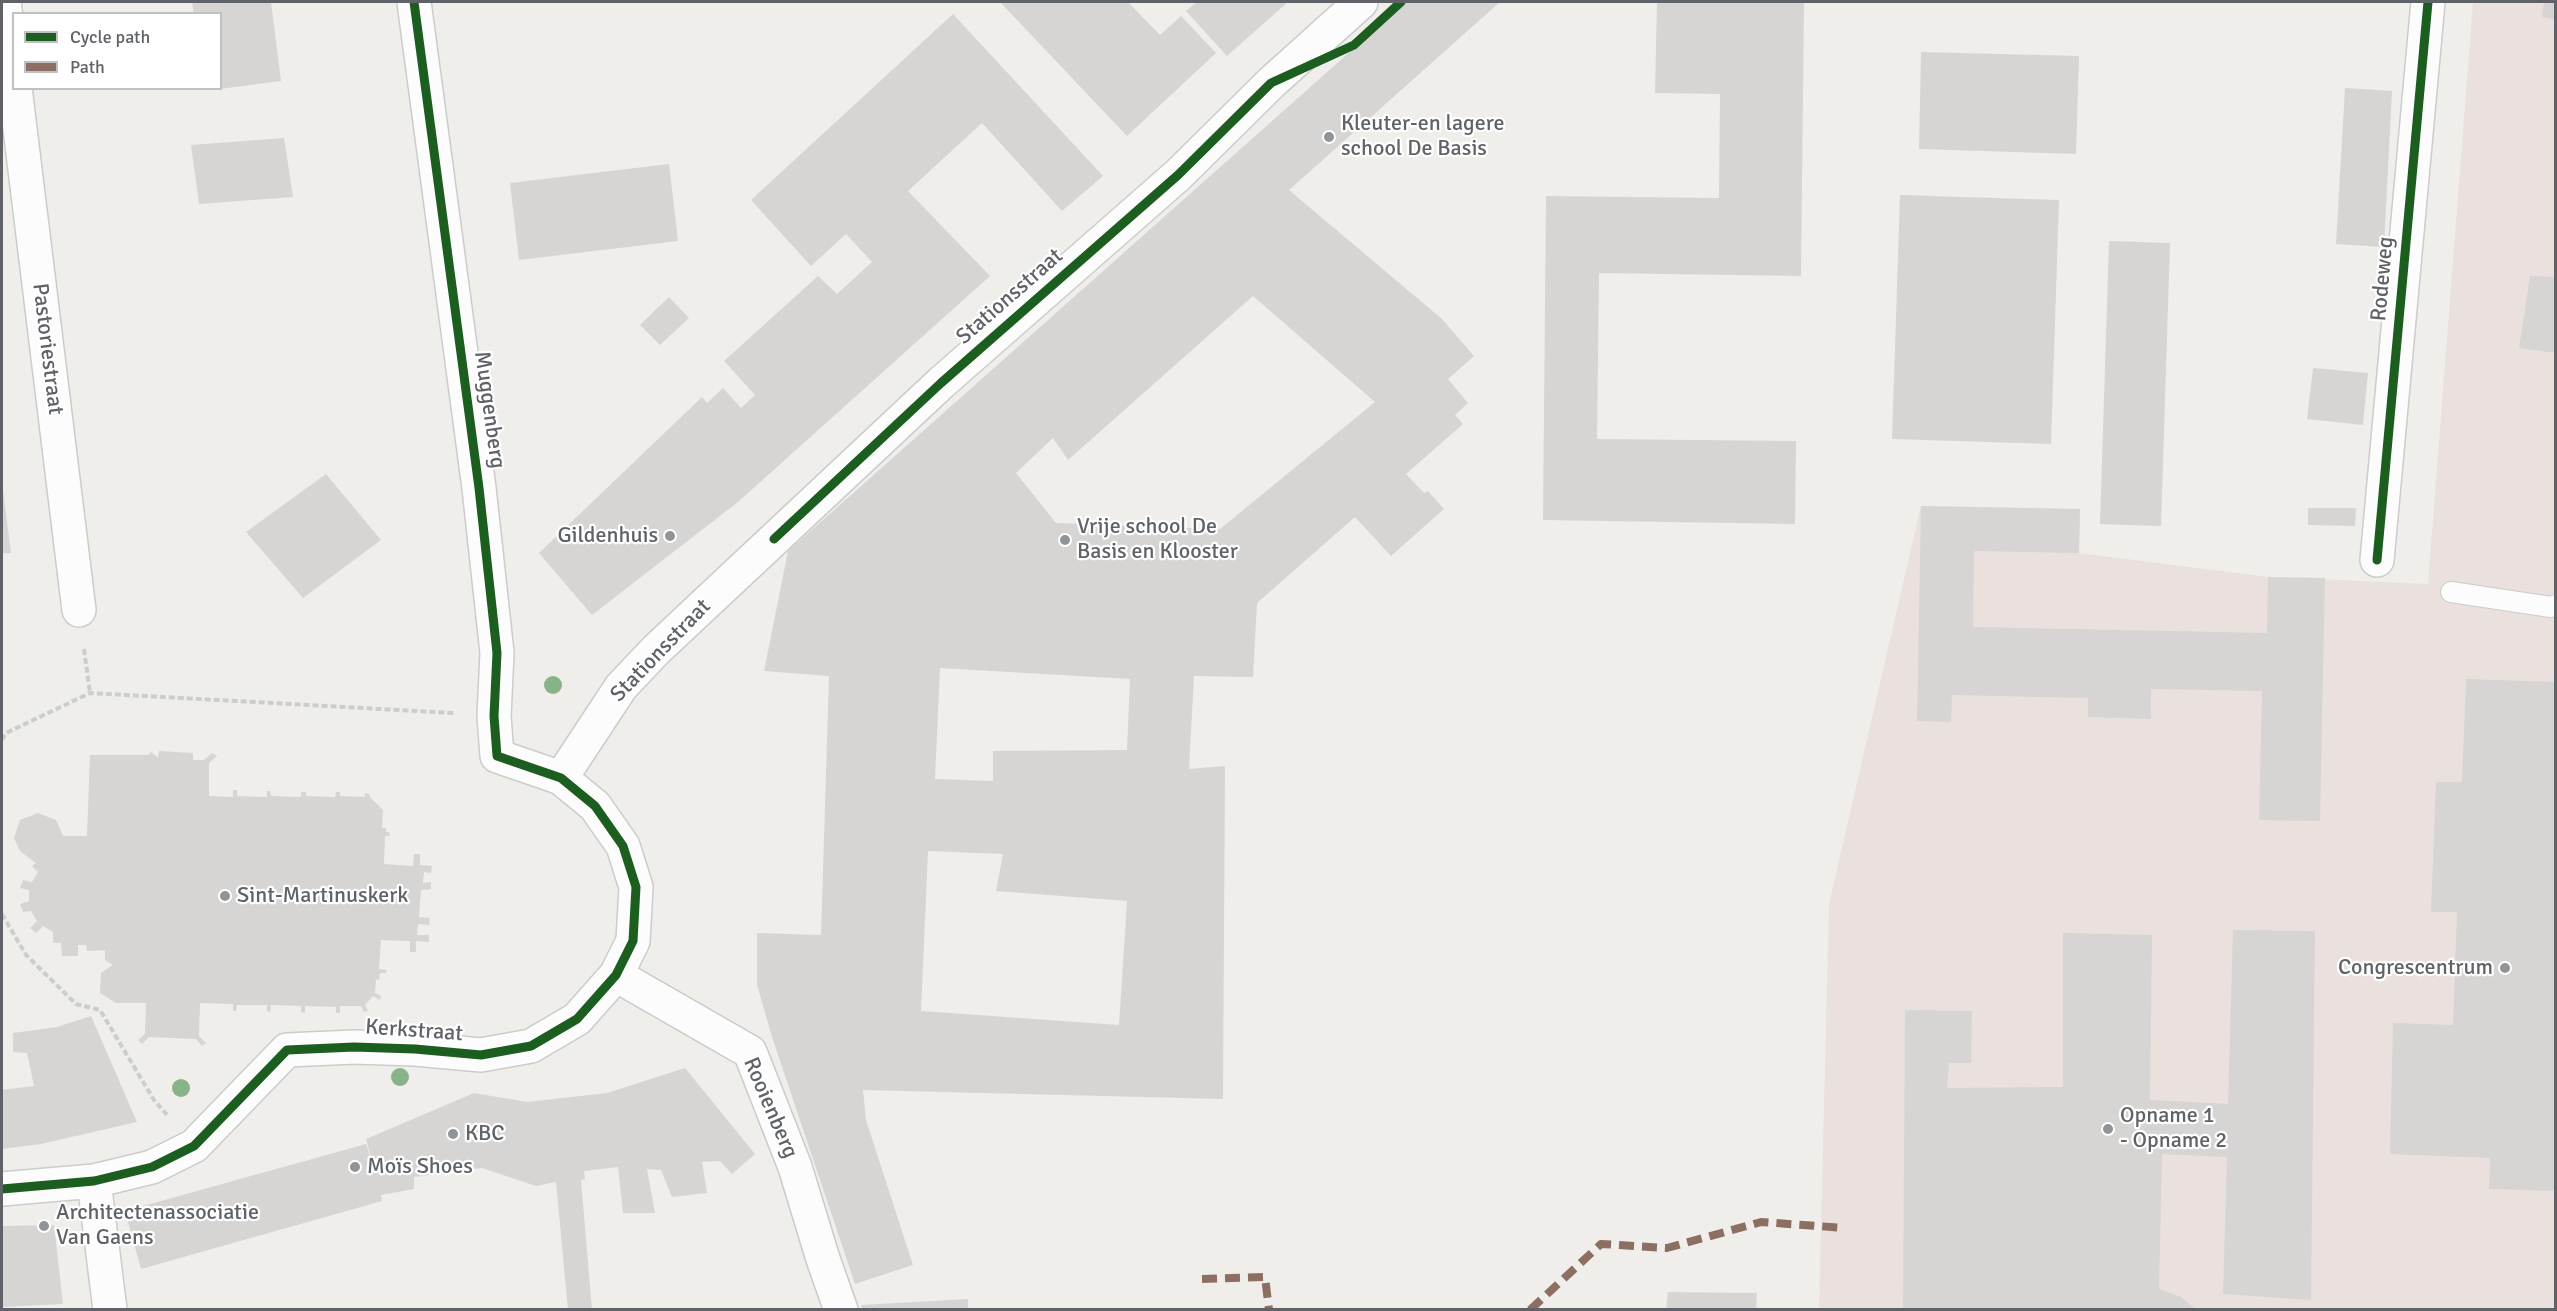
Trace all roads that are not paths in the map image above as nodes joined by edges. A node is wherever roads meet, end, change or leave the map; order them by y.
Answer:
1 (4, 2) edge
2 (414, 2) edge
3 (1361, 2) edge
4 (2428, 2) edge
5 (12, 63) edge
6 (15, 90) edge
7 (2377, 560) dead end
8 (2451, 592) dead end
9 (2556, 605) edge
10 (79, 610) dead end
11 (561, 778) junction
12 (616, 975) junction
13 (94, 1181) junction
14 (2, 1189) edge
15 (110, 1310) edge
16 (841, 1310) edge

1 - 5 street
2 - 11 street, Muggenberg
3 - 11 street, Stationsstraat
4 - 7 street, Rodeweg
6 - 10 street, Pastoriestraat
8 - 9 lane
11 - 12 street, Kerkstraat
12 - 13 street, Kerkstraat
12 - 16 street, Rooienberg
13 - 14 street, Kerkstraat
13 - 15 street

